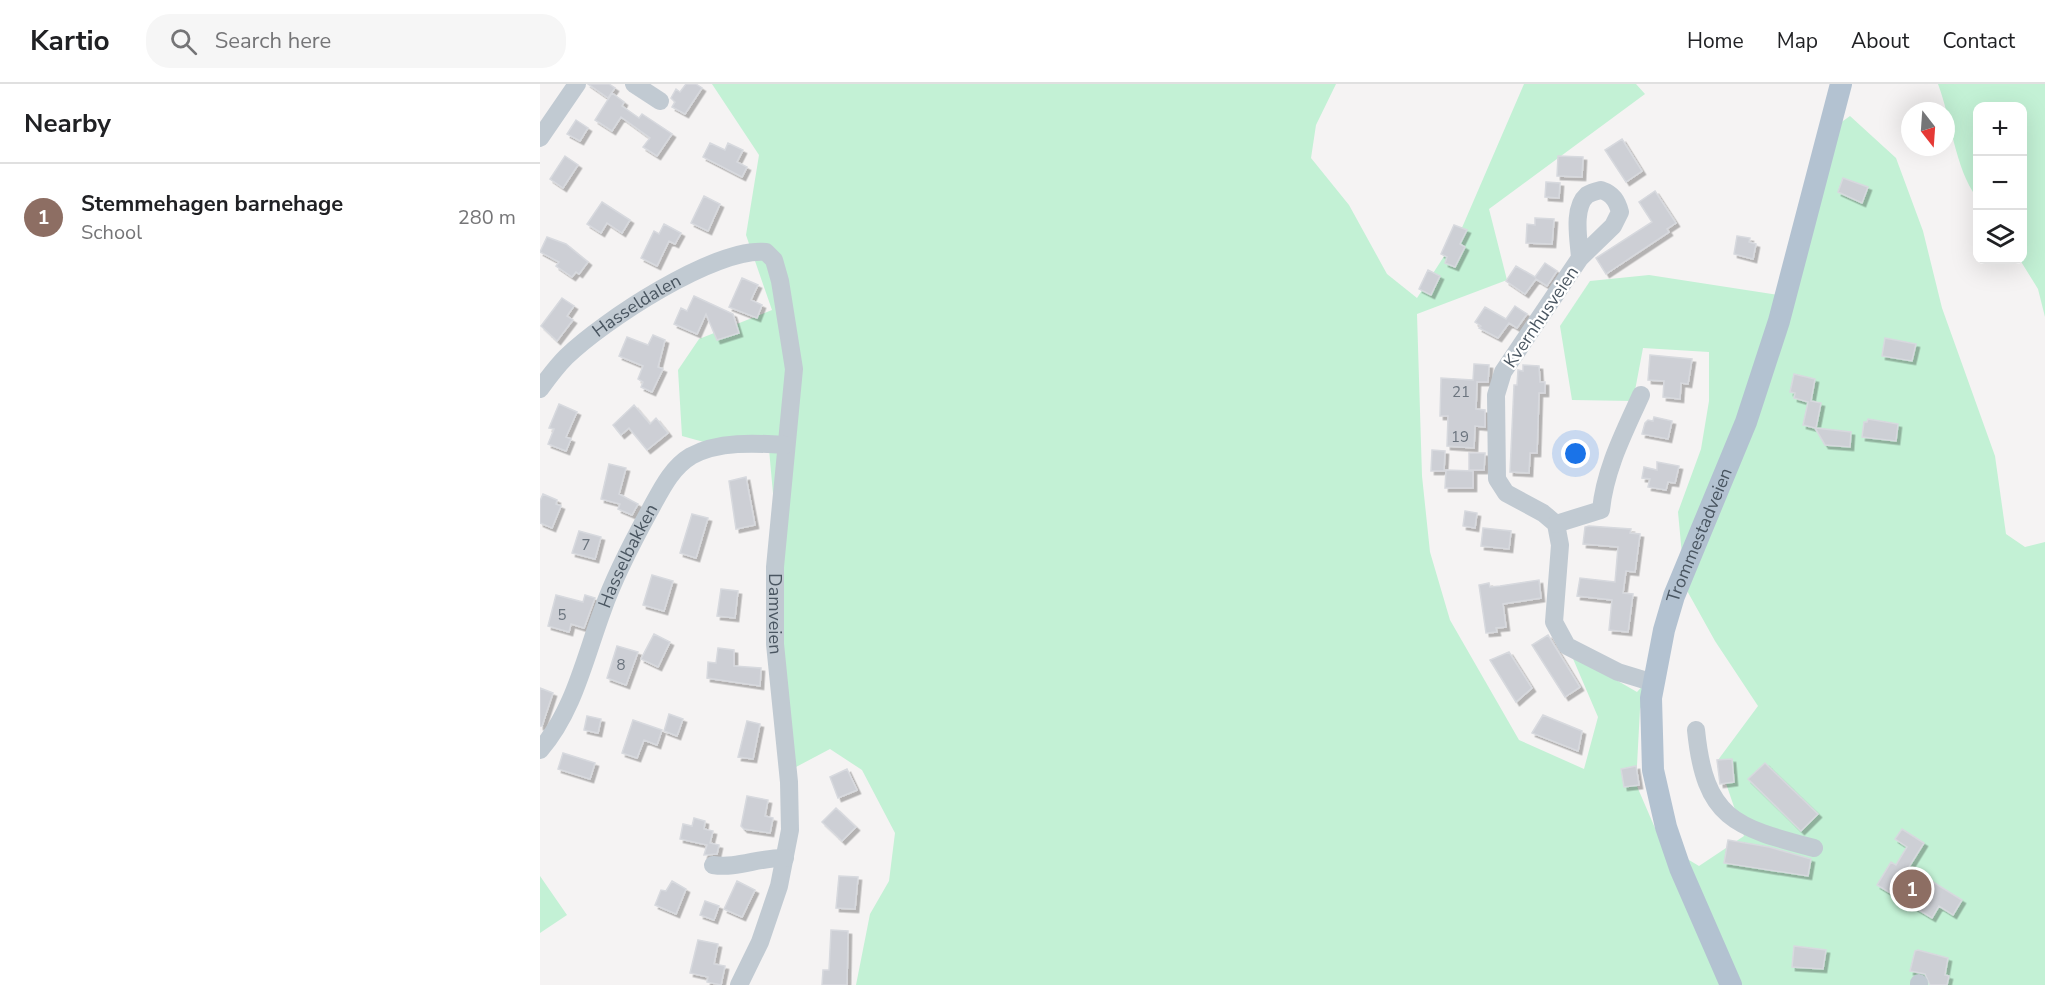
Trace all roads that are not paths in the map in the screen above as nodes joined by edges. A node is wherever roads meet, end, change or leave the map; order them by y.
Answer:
1 (577, 84) edge
2 (634, 84) edge
3 (1841, 84) edge
4 (660, 101) dead end
5 (540, 138) edge
6 (753, 251) joint
7 (1580, 258) dead end
8 (540, 389) edge
9 (1641, 395) dead end
10 (785, 445) junction
11 (1556, 524) junction
12 (1654, 683) junction
13 (1696, 730) dead end
14 (540, 750) edge
15 (1814, 848) dead end
16 (785, 858) junction
17 (713, 865) dead end
18 (739, 985) edge
19 (1731, 985) edge

1 - 5 street
2 - 4 street
3 - 12 main road, Trommestadveien
6 - 8 street, Hasseldalen
6 - 10 street, Damveien
7 - 11 street, Kvernhusveien
9 - 11 street
10 - 14 street, Hasselbakken
10 - 16 street, Damveien
11 - 12 street
12 - 19 main road, Trommestadveien
13 - 15 street
16 - 17 street
16 - 18 street, Damveien

